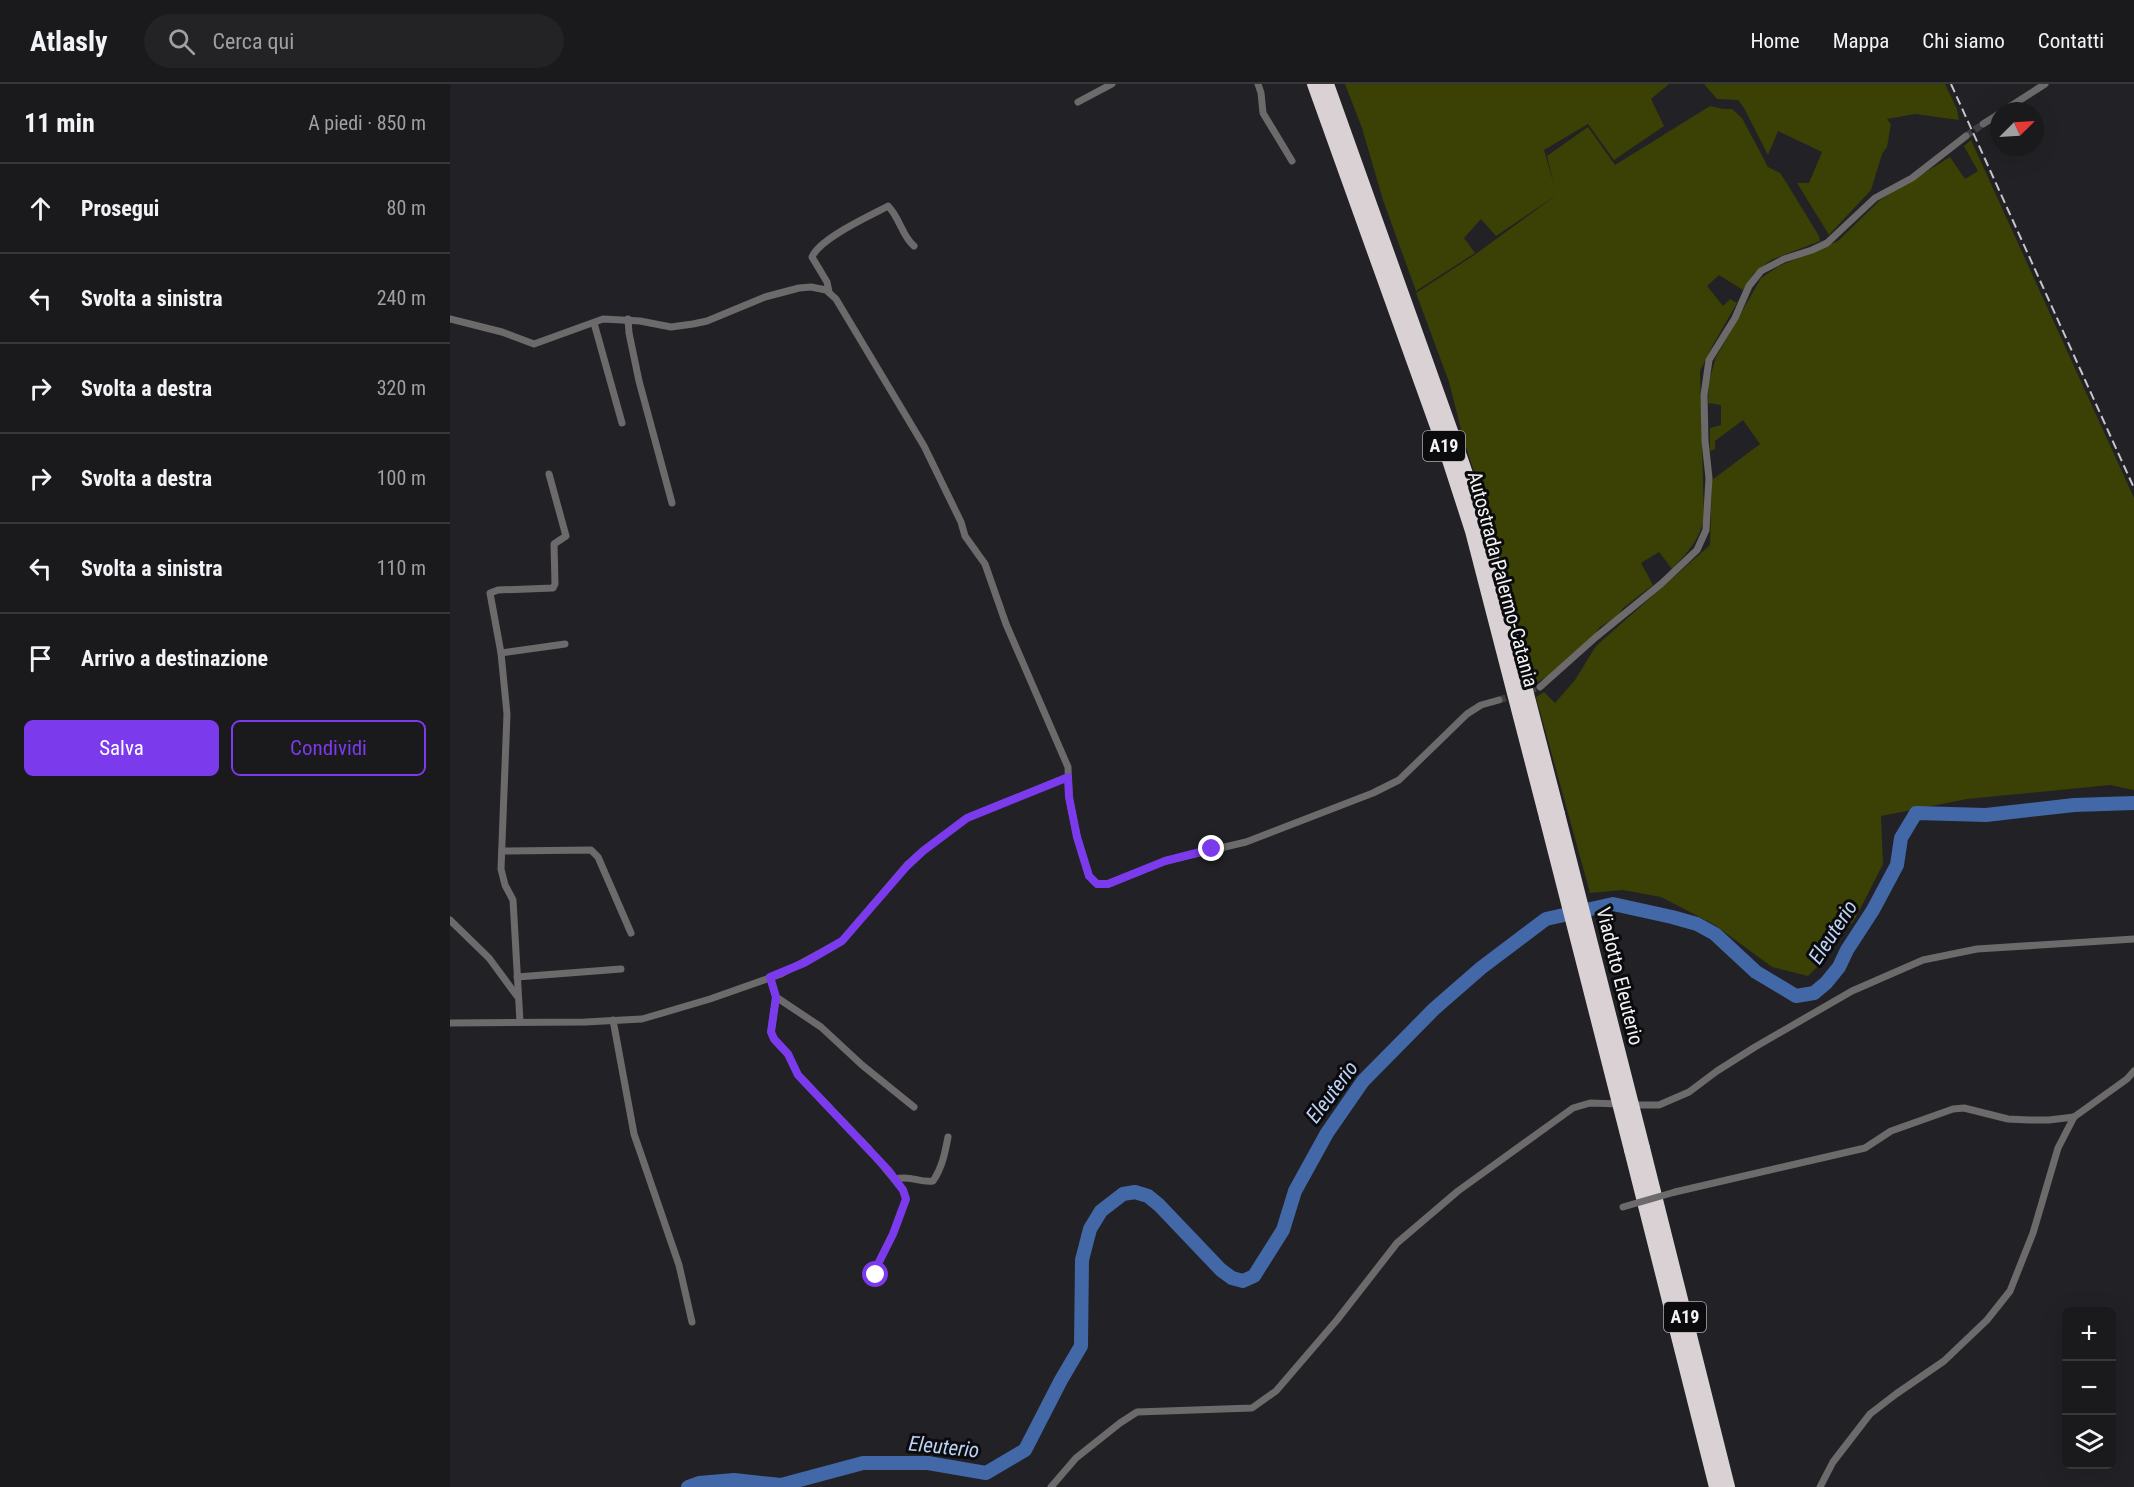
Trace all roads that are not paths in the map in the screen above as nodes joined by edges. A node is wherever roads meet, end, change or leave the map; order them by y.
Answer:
1 (1112, 84) edge
2 (1258, 84) edge
3 (1314, 84) edge
4 (1327, 84) edge
5 (2045, 84) edge
6 (2017, 102) edge
7 (1074, 104) dead end
8 (1990, 120) edge
9 (1983, 124) tunnel mouth
10 (1966, 136) tunnel mouth
11 (1292, 161) dead end
12 (914, 246) dead end
13 (829, 292) junction
14 (450, 318) edge
15 (628, 319) junction
16 (594, 323) junction
17 (622, 423) dead end
18 (549, 474) dead end
19 (672, 503) dead end
20 (565, 644) dead end
21 (501, 653) junction
22 (1540, 687) tunnel mouth
23 (1498, 700) tunnel mouth
24 (1068, 777) junction
25 (1552, 815) junction
26 (502, 851) junction
27 (450, 920) edge
28 (631, 933) dead end
29 (2134, 939) edge
30 (621, 969) dead end
31 (517, 977) junction
32 (770, 977) junction
33 (776, 997) junction
34 (518, 998) junction
35 (613, 1020) junction
36 (520, 1022) junction
37 (450, 1023) edge
38 (2134, 1071) edge
39 (914, 1107) dead end
40 (2074, 1117) junction
41 (948, 1137) dead end
42 (1637, 1149) junction
43 (896, 1179) junction
44 (1623, 1207) dead end
45 (876, 1275) dead end
46 (692, 1322) dead end
47 (1051, 1487) edge
48 (1716, 1487) edge
49 (1728, 1487) edge
50 (1820, 1487) edge

1 - 7 street
2 - 11 street
3 - 25 highway, Autostrada Palermo-Catania / A19
4 - 25 highway, Autostrada Palermo-Catania / A19
5 - 6 street
8 - 9 street
10 - 22 street
12 - 13 street
13 - 15 street
13 - 24 street
14 - 16 street
15 - 16 street
15 - 19 street
16 - 17 street
18 - 21 street
20 - 21 street
21 - 26 street
23 - 24 street
24 - 32 street
25 - 42 highway, Viadotto Eleuterio / A19, bridge
26 - 28 street
26 - 31 street
27 - 34 street
29 - 47 street
30 - 31 street
31 - 34 street
32 - 33 street
32 - 35 street
33 - 39 street
33 - 43 street
34 - 36 street
35 - 36 street
35 - 46 street
36 - 37 street
38 - 40 street
40 - 44 street, bridge
40 - 50 street
41 - 43 street
42 - 48 highway, A19
42 - 49 highway, A19
43 - 45 street

